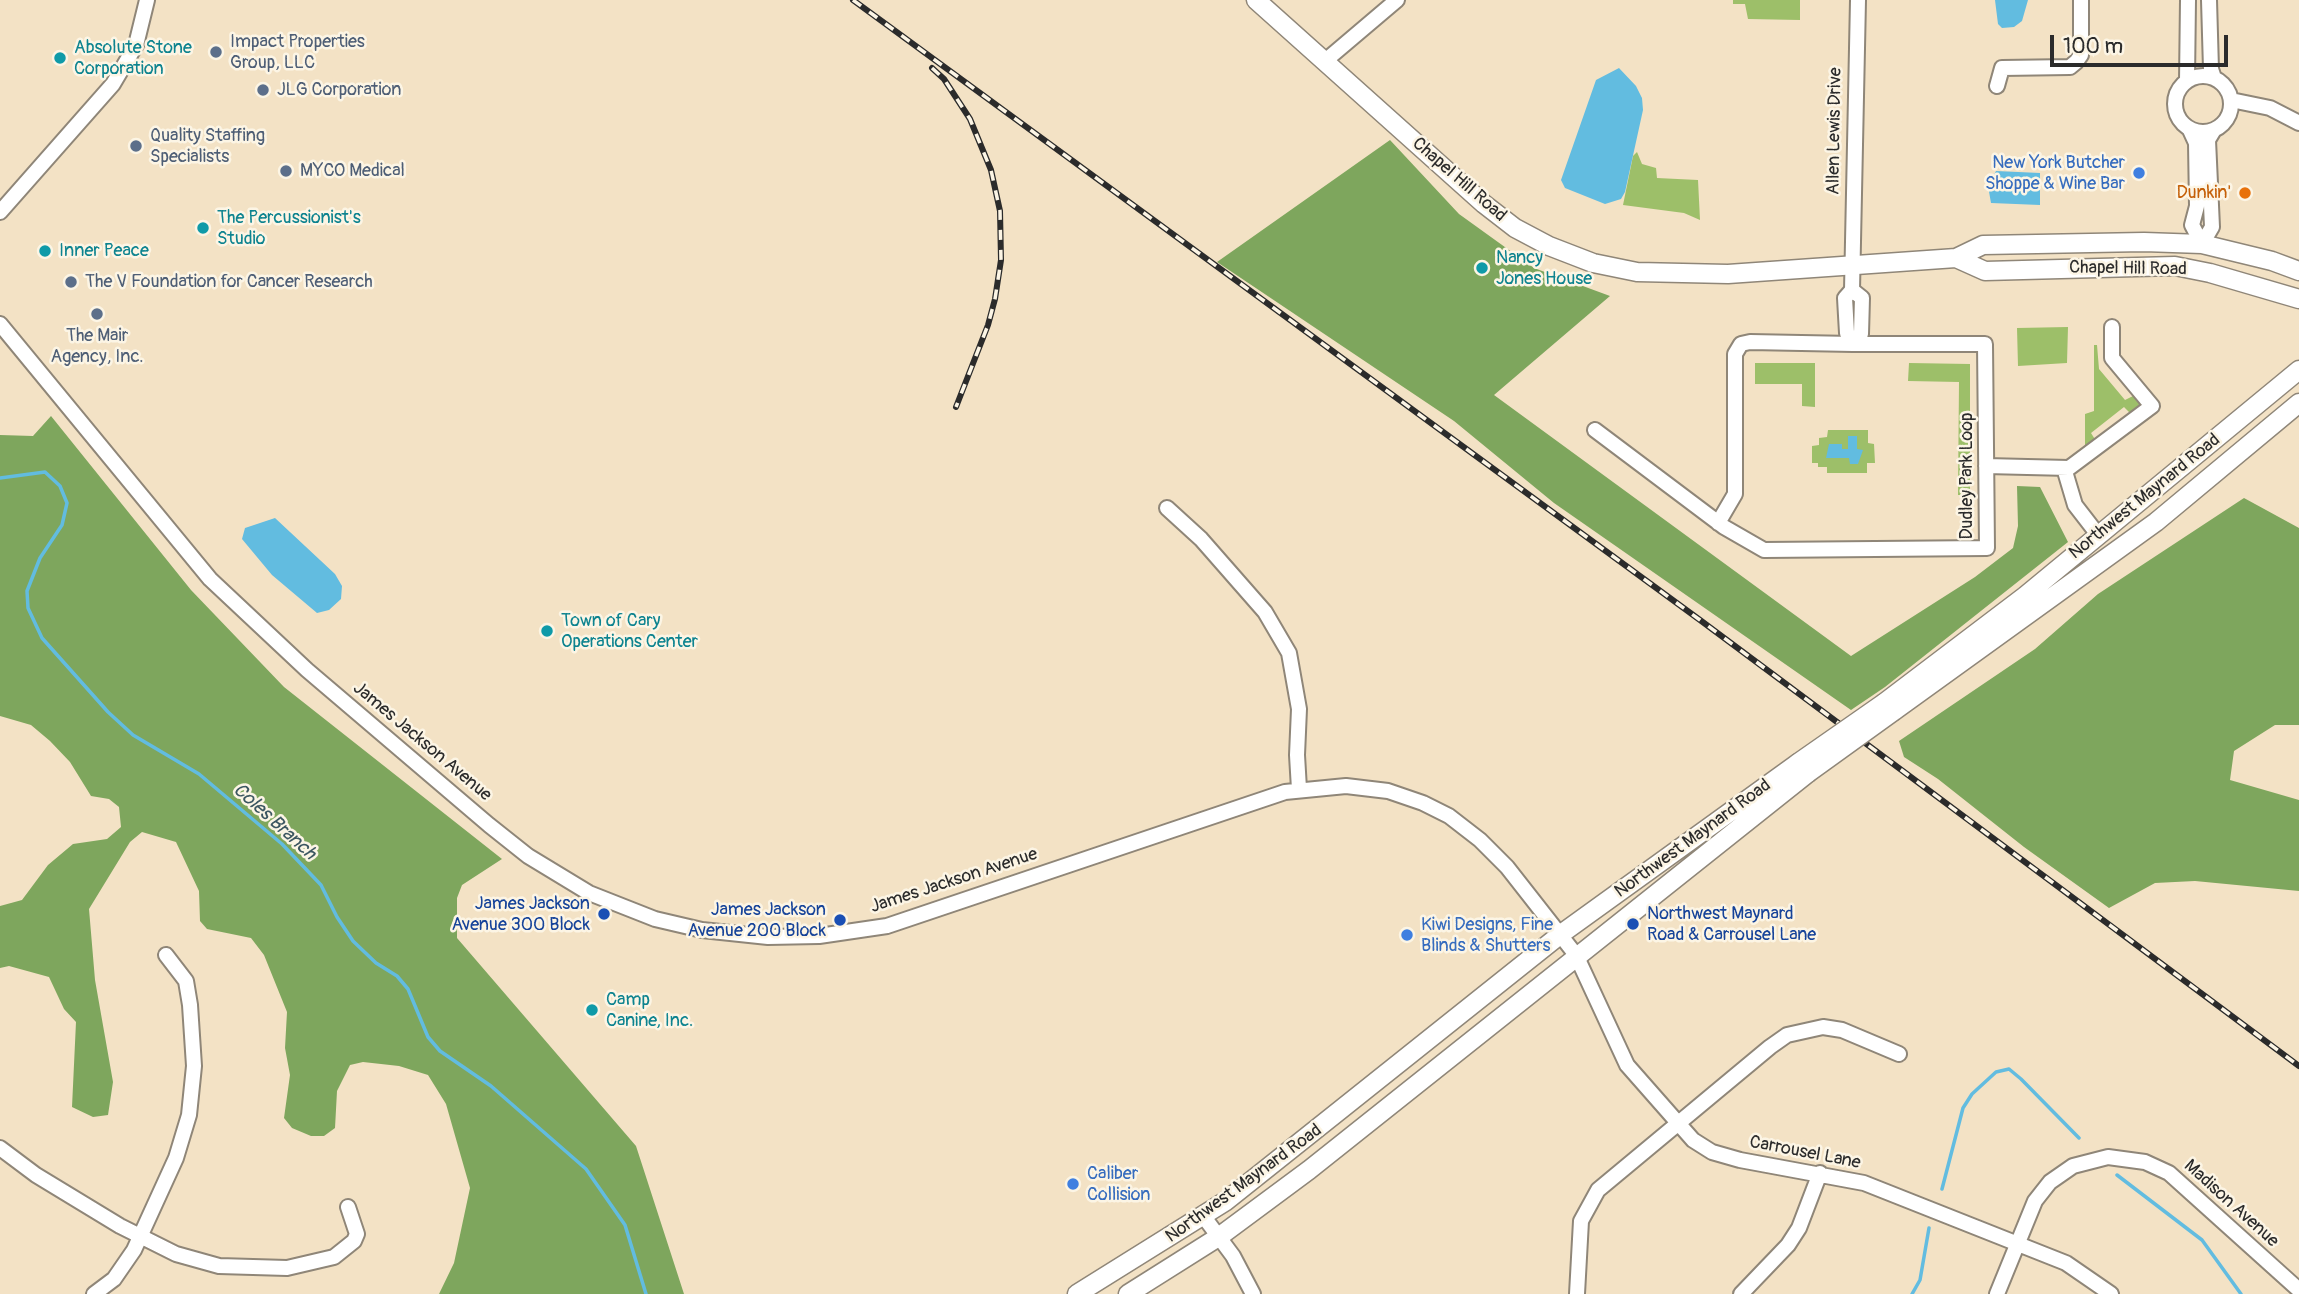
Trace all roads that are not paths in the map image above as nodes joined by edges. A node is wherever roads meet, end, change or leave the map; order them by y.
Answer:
1 (147, 0) edge
2 (1256, 0) edge
3 (1397, 0) edge
4 (1858, 0) edge
5 (2081, 0) edge
6 (2188, 0) edge
7 (2209, 0) edge
8 (1325, 61) junction
9 (2214, 78) junction
10 (2187, 81) junction
11 (1997, 86) dead end
12 (2231, 100) junction
13 (2299, 123) edge
14 (2190, 130) junction
15 (2214, 130) junction
16 (0, 212) edge
17 (2202, 244) junction
18 (1955, 258) junction
19 (1851, 263) junction
20 (2299, 271) edge
21 (2274, 291) junction
22 (2299, 299) edge
23 (2299, 313) edge
24 (0, 324) edge
25 (2112, 327) dead end
26 (1853, 342) junction
27 (2299, 370) edge
28 (2299, 403) edge
29 (1595, 430) dead end
30 (1986, 466) junction
31 (2064, 468) junction
32 (1167, 508) dead end
33 (1718, 523) junction
34 (2099, 536) junction
35 (1889, 707) junction
36 (1803, 768) junction
37 (1299, 789) junction
38 (1562, 934) junction
39 (166, 955) dead end
40 (1576, 956) junction
41 (1899, 1054) dead end
42 (1676, 1124) junction
43 (0, 1147) edge
44 (1819, 1173) junction
45 (348, 1207) dead end
46 (1204, 1217) junction
47 (140, 1236) junction
48 (1220, 1236) junction
49 (2018, 1243) junction
50 (2299, 1290) edge
51 (94, 1294) edge
52 (1077, 1294) edge
53 (1128, 1294) edge
54 (1253, 1294) edge
55 (1577, 1294) edge
56 (1741, 1294) edge
57 (1997, 1294) edge
58 (2111, 1294) edge

1 - 16 street
2 - 8 main road, Chapel Hill Road
3 - 8 street
4 - 19 street, Allen Lewis Drive
5 - 11 street
6 - 10 street
7 - 9 street
8 - 19 main road, Chapel Hill Road
9 - 10 street
9 - 12 street
10 - 14 street
12 - 13 street
12 - 15 street
14 - 15 street
14 - 17 street
15 - 17 street
17 - 18 main road, Chapel Hill Road
17 - 20 main road, Chapel Hill Road
18 - 19 main road, Chapel Hill Road
18 - 21 main road, Chapel Hill Road
19 - 26 street, Allen Lewis Drive
21 - 22 main road, Chapel Hill Road
21 - 23 main road
24 - 37 street, James Jackson Avenue
25 - 31 street
26 - 30 street, Dudley Park Loop
26 - 33 street, Dudley Park Loop
27 - 34 main road, Northwest Maynard Road
28 - 35 main road, Northwest Maynard Road
29 - 33 street, Dudley Park Loop
30 - 31 street
30 - 33 street, Dudley Park Loop
31 - 34 street
32 - 37 street
34 - 35 main road, Northwest Maynard Road
35 - 36 main road, Northwest Maynard Road, bridge
36 - 38 main road, Northwest Maynard Road
36 - 40 main road, Northwest Maynard Road
37 - 38 street, James Jackson Avenue
38 - 40 street, James Jackson Avenue
38 - 46 main road, Northwest Maynard Road
39 - 47 street
40 - 42 street, Carrousel Lane
40 - 48 main road, Northwest Maynard Road
41 - 42 street
42 - 44 street, Carrousel Lane
42 - 55 street
43 - 47 street
44 - 49 street, Carrousel Lane
44 - 56 street
45 - 47 street
46 - 48 street
46 - 52 main road, Northwest Maynard Road
47 - 51 street
48 - 53 main road, Northwest Maynard Road
48 - 54 street
49 - 50 street, Madison Avenue
49 - 57 street, Madison Avenue
49 - 58 street, Carrousel Lane

